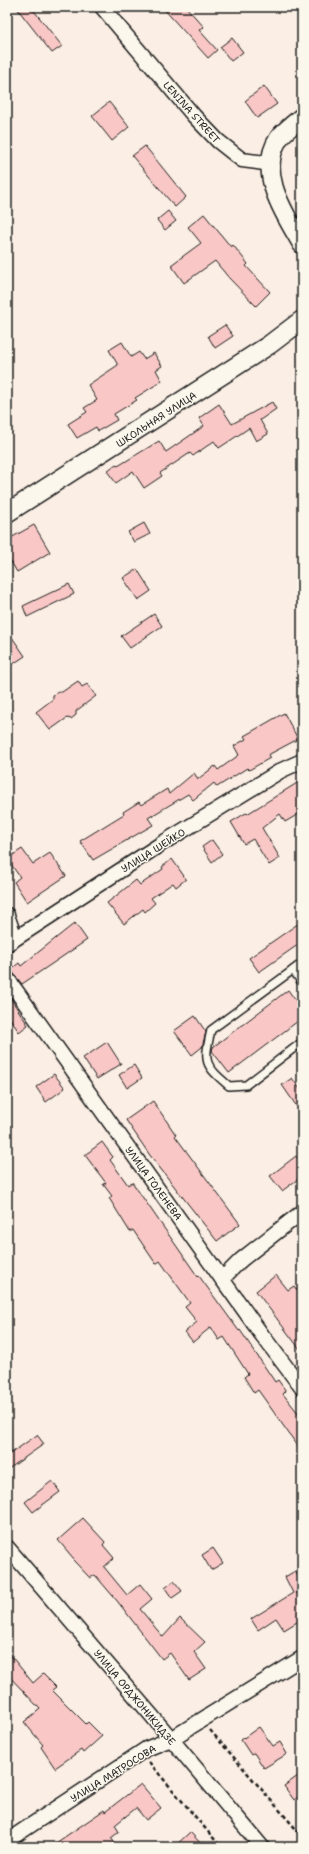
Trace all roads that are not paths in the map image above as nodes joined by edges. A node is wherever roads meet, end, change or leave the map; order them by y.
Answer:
1 (102, 7) edge
2 (302, 117) edge
3 (272, 164) junction
4 (302, 244) edge
5 (302, 320) edge
6 (7, 514) edge
7 (302, 762) edge
8 (7, 916) edge
9 (11, 941) edge
10 (302, 964) edge
11 (292, 970) junction
12 (7, 978) edge
13 (302, 983) edge
14 (302, 1042) edge
15 (302, 1212) edge
16 (222, 1279) junction
17 (302, 1388) edge
18 (7, 1547) edge
19 (302, 1658) edge
20 (171, 1739) junction
21 (7, 1841) edge
22 (262, 1847) edge

1 - 3 street, LENINA STREET
2 - 3 street
3 - 4 street
5 - 6 street, ШКОЛЬНАЯ УЛИЦА
7 - 9 street, УЛИЦА ШЕЙКО
8 - 9 street
10 - 11 lane
11 - 13 lane
11 - 14 lane
12 - 16 street, УЛИЦА ГОЛЕНЕВА
15 - 16 street
16 - 17 street, УЛИЦА ГОЛЕНЕВА
18 - 20 street, УЛИЦА ОРДЖОНИКИДЗЕ
19 - 20 street, УЛИЦА МАТРОСОВА
20 - 21 street, УЛИЦА МАТРОСОВА
20 - 22 street, УЛИЦА ОРДЖОНИКИДЗЕ

